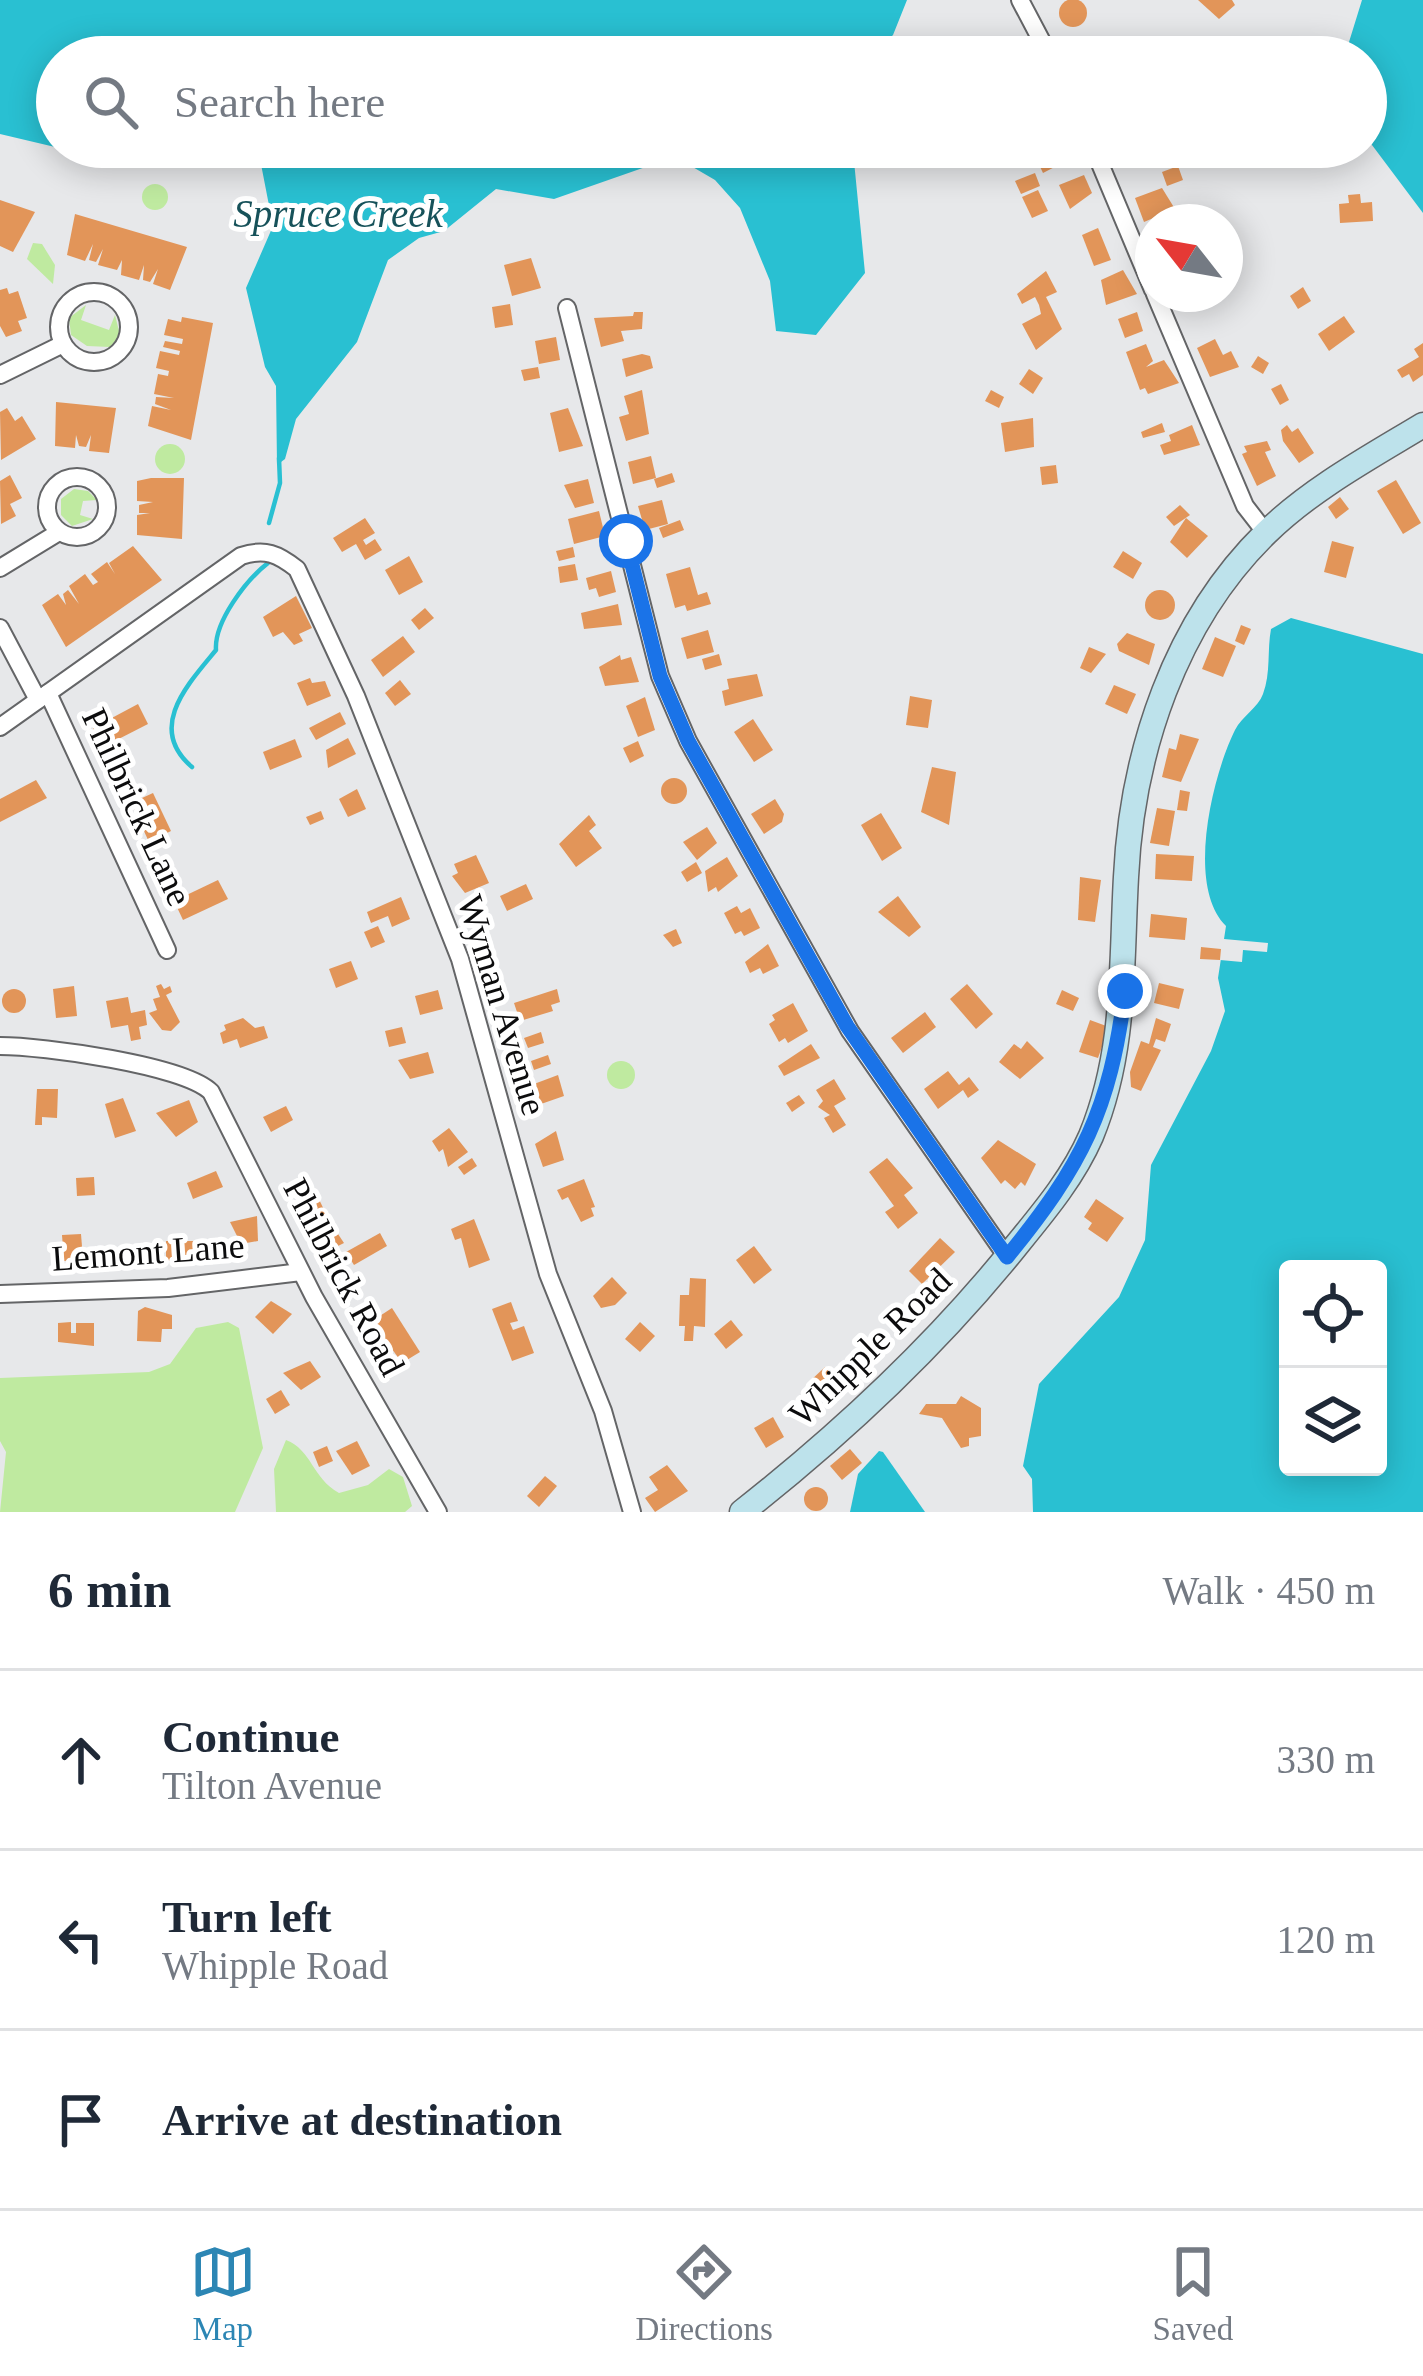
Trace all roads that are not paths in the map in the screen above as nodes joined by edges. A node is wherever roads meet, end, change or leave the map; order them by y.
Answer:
1 (1020, 0) edge
2 (1039, 36) edge
3 (1102, 168) edge
4 (1135, 247) edge
5 (567, 308) dead end
6 (1163, 312) edge
7 (61, 345) junction
8 (0, 375) edge
9 (1423, 425) edge
10 (59, 532) dead end
11 (1266, 533) junction
12 (0, 568) edge
13 (0, 628) edge
14 (43, 696) junction
15 (0, 728) edge
16 (166, 950) dead end
17 (0, 1046) edge
18 (1007, 1257) junction
19 (301, 1272) junction
20 (0, 1294) edge
21 (438, 1512) edge
22 (632, 1512) edge
23 (742, 1512) edge

1 - 2 street
3 - 4 street
5 - 18 street
6 - 11 street
7 - 7 street
7 - 8 street
9 - 11 main road, Whipple Road
10 - 12 street
11 - 18 main road, Whipple Road
13 - 14 street, Philbrick Lane
14 - 15 street
14 - 16 street, Philbrick Lane
14 - 22 street, Wyman Avenue
17 - 19 street, Philbrick Road
18 - 23 main road, Whipple Road
19 - 20 street, Lemont Lane
19 - 21 street, Philbrick Road

